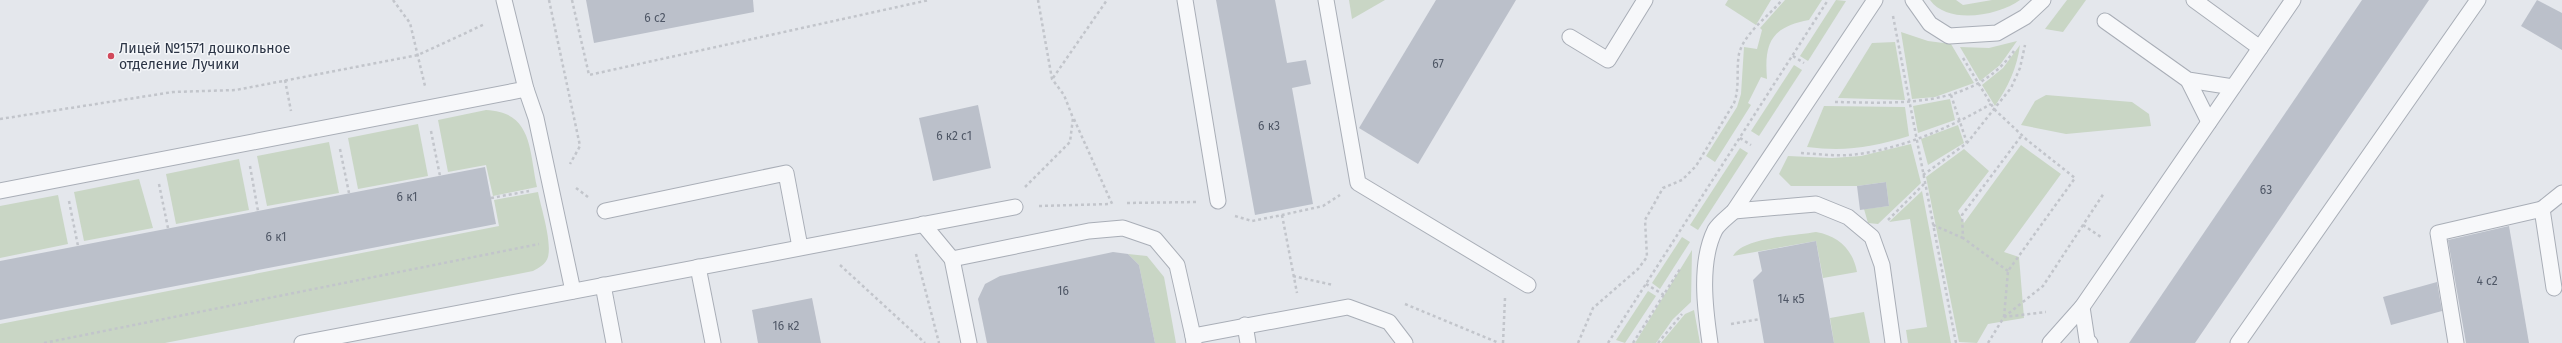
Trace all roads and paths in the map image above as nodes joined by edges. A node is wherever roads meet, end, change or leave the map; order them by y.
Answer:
1 (393, 0) edge
2 (549, 0) edge
3 (572, 0) edge
4 (929, 0) edge
5 (1038, 0) edge
6 (1107, 0) edge
7 (1185, 0) edge
8 (1326, 0) edge
9 (1645, 0) edge
10 (1782, 0) edge
11 (1828, 0) edge
12 (1875, 0) edge
13 (1913, 0) edge
14 (2043, 0) edge
15 (2194, 0) edge
16 (2293, 0) edge
17 (2478, 0) edge
18 (506, 7) edge
19 (1893, 15) dead end
20 (2025, 17) junction
21 (2105, 21) dead end
22 (1949, 36) junction
23 (1570, 37) dead end
24 (2260, 48) junction
25 (418, 55) junction
26 (1052, 79) junction
27 (285, 80) junction
28 (2188, 80) junction
29 (1979, 84) junction
30 (2233, 87) junction
31 (526, 89) junction
32 (1951, 95) junction
33 (1806, 102) junction
34 (1909, 103) junction
35 (1991, 104) junction
36 (429, 108) junction
37 (1994, 109) junction
38 (0, 118) edge
39 (1073, 118) junction
40 (1960, 122) junction
41 (2209, 122) junction
42 (336, 126) junction
43 (296, 134) junction
44 (2022, 135) junction
45 (1915, 139) junction
46 (1967, 143) junction
47 (246, 144) junction
48 (1776, 146) junction
49 (155, 161) junction
50 (1923, 175) junction
51 (440, 176) dead end
52 (65, 179) junction
53 (557, 182) junction
54 (1358, 183) junction
55 (1924, 184) junction
56 (0, 191) edge
57 (349, 193) dead end
58 (2104, 193) dead end
59 (2562, 193) edge
60 (506, 195) dead end
61 (491, 198) dead end
62 (1218, 201) joint
63 (1112, 203) dead end
64 (1015, 208) joint
65 (2542, 209) junction
66 (1734, 210) junction
67 (258, 211) dead end
68 (605, 211) joint
69 (1282, 215) junction
70 (916, 225) junction
71 (1933, 225) junction
72 (2083, 225) junction
73 (168, 228) dead end
74 (1872, 237) junction
75 (2100, 237) dead end
76 (1963, 238) junction
77 (562, 239) junction
78 (818, 244) junction
79 (78, 246) dead end
80 (800, 248) junction
81 (952, 259) junction
82 (698, 267) junction
83 (1506, 271) junction
84 (2008, 271) junction
85 (1646, 284) junction
86 (603, 285) junction
87 (1528, 285) dead end
88 (2554, 288) dead end
89 (573, 291) junction
90 (1664, 295) dead end
91 (1404, 303) dead end
92 (1704, 303) junction
93 (2082, 307) junction
94 (1301, 315) junction
95 (2004, 317) junction
96 (1760, 319) dead end
97 (1245, 325) junction
98 (1709, 336) edge
99 (369, 337) edge
100 (1193, 340) edge
101 (44, 343) edge
102 (302, 343) edge
103 (614, 343) edge
104 (713, 343) edge
105 (925, 343) edge
106 (939, 343) edge
107 (969, 343) edge
108 (1248, 343) edge
109 (1406, 343) edge
110 (1499, 343) edge
111 (1503, 343) edge
112 (1578, 343) edge
113 (1610, 343) edge
114 (1658, 343) edge
115 (1893, 343) edge
116 (1956, 343) edge
117 (1988, 343) edge
118 (2050, 343) edge
119 (2090, 343) edge
120 (2238, 343) edge
121 (2456, 343) edge

1 - 25 path
2 - 53 path
3 - 4 path
5 - 26 path
6 - 26 path
7 - 62 lane
8 - 54 lane
9 - 23 lane
10 - 112 path
11 - 85 path
12 - 33 lane
13 - 22 lane
14 - 20 lane
15 - 24 lane
16 - 24 lane
17 - 120 lane
18 - 25 path
18 - 31 lane
19 - 34 path
20 - 22 lane
20 - 29 path
20 - 37 path
21 - 28 lane
22 - 29 path
24 - 30 lane
25 - 27 path
25 - 36 path
26 - 39 path
27 - 38 path
27 - 43 path
28 - 30 lane
28 - 41 lane
29 - 32 path
29 - 35 path
30 - 41 lane
31 - 36 lane
31 - 53 lane
32 - 34 path
32 - 40 path
33 - 34 path
33 - 48 lane
34 - 45 path
35 - 37 path
35 - 40 path
36 - 42 lane
36 - 51 path
37 - 44 path
37 - 46 path
39 - 63 path
39 - 64 path
40 - 45 path
40 - 46 path
41 - 93 lane
42 - 43 lane
42 - 57 path
43 - 47 lane
44 - 76 path
44 - 84 path
45 - 48 path
45 - 50 path
46 - 50 path
47 - 49 lane
47 - 67 path
48 - 66 lane
49 - 52 lane
49 - 73 path
50 - 55 path
52 - 56 lane
52 - 79 path
53 - 68 path
53 - 77 lane
54 - 69 path
54 - 83 lane
55 - 71 path
55 - 74 path
58 - 72 path
59 - 65 lane
60 - 61 path
62 - 69 path
64 - 70 lane
65 - 88 lane
65 - 121 lane
66 - 74 lane
66 - 92 lane
68 - 80 lane
69 - 94 path
70 - 78 lane
70 - 81 lane
70 - 106 path
71 - 76 path
71 - 116 path
72 - 75 path
72 - 95 path
74 - 115 lane
76 - 84 path
77 - 89 lane
77 - 101 path
78 - 80 lane
78 - 105 path
80 - 82 lane
81 - 100 lane
81 - 107 lane
82 - 86 lane
82 - 104 lane
83 - 87 lane
83 - 111 path
84 - 95 path
85 - 90 path
85 - 113 path
86 - 89 lane
86 - 103 lane
89 - 99 lane
91 - 110 path
92 - 98 lane
92 - 114 path
93 - 95 path
93 - 118 lane
93 - 119 lane
94 - 97 lane
94 - 109 lane
95 - 117 path
96 - 98 path
97 - 100 lane
97 - 108 lane
99 - 102 lane

